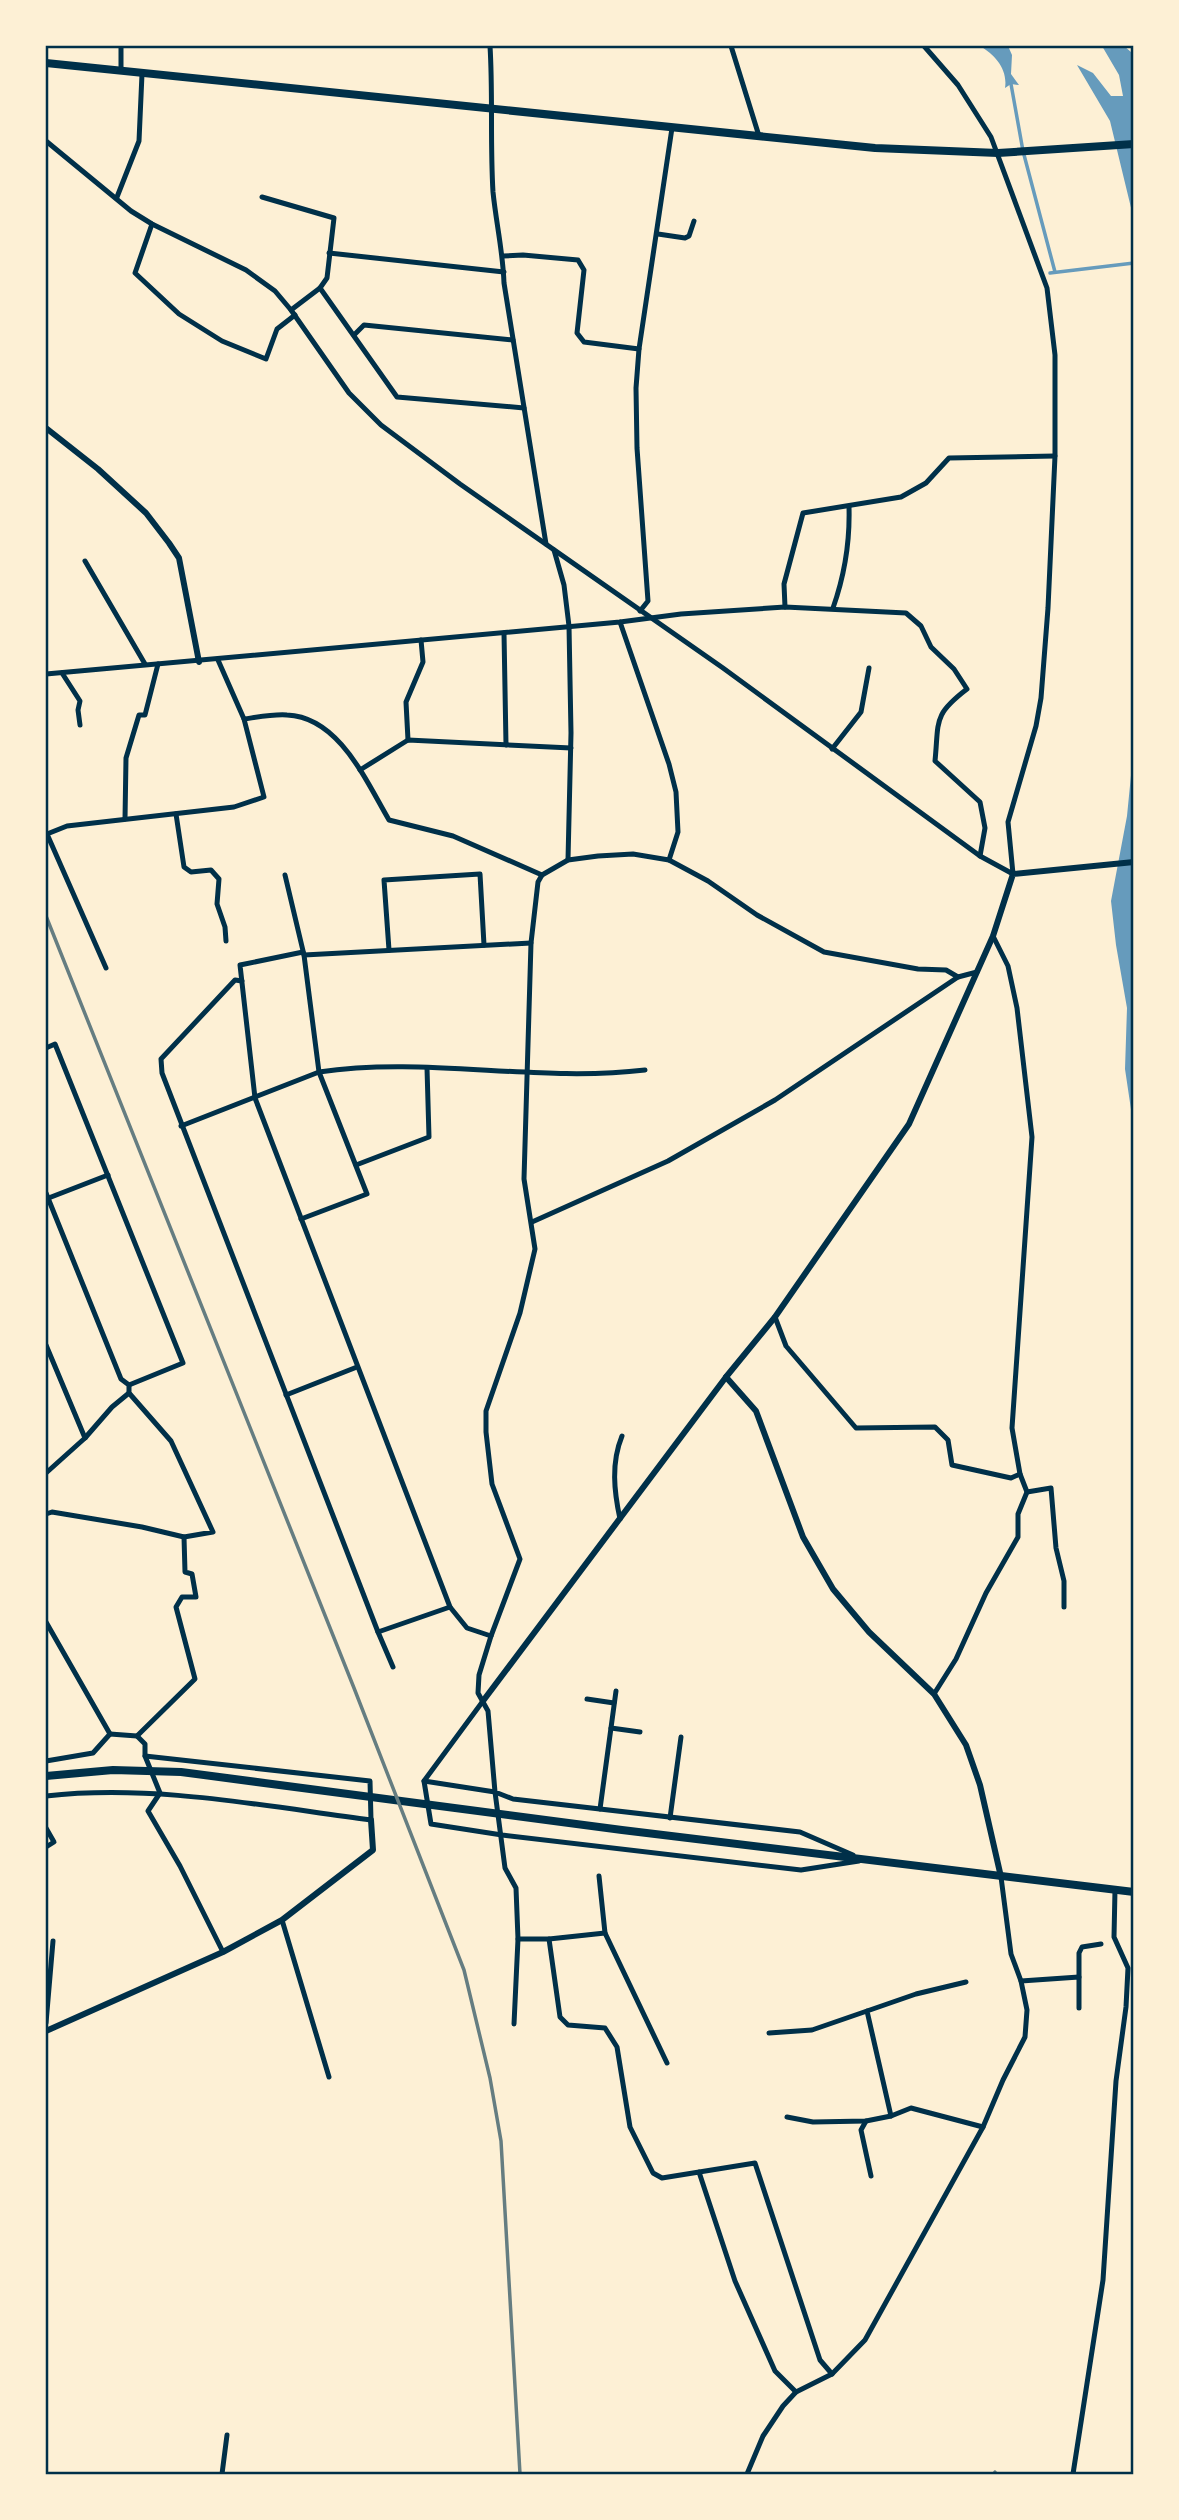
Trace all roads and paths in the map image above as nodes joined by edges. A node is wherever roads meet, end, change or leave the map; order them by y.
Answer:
1 (121, 46) edge
2 (490, 46) edge
3 (731, 46) edge
4 (924, 46) edge
5 (46, 63) edge
6 (121, 71) junction
7 (142, 74) junction
8 (493, 109) junction
9 (672, 128) junction
10 (760, 136) junction
11 (46, 141) edge
12 (1133, 144) edge
13 (998, 153) junction
14 (117, 197) junction
15 (262, 197) dead end
16 (694, 221) dead end
17 (152, 224) junction
18 (657, 234) junction
19 (329, 253) junction
20 (503, 256) junction
21 (504, 272) junction
22 (320, 288) junction
23 (293, 312) junction
24 (354, 335) junction
25 (513, 340) junction
26 (639, 349) junction
27 (524, 408) junction
28 (46, 428) edge
29 (1055, 456) junction
30 (849, 507) junction
31 (546, 544) junction
32 (554, 550) junction
33 (85, 561) dead end
34 (785, 607) junction
35 (833, 608) junction
36 (640, 611) junction
37 (650, 619) junction
38 (620, 622) junction
39 (569, 626) junction
40 (504, 633) junction
41 (421, 640) junction
42 (218, 660) junction
43 (199, 662) junction
44 (145, 664) junction
45 (158, 664) junction
46 (869, 668) dead end
47 (62, 673) junction
48 (46, 674) edge
49 (244, 719) junction
50 (80, 725) dead end
51 (408, 740) junction
52 (506, 745) junction
53 (571, 748) junction
54 (832, 749) junction
55 (360, 770) junction
56 (176, 814) junction
57 (125, 819) junction
58 (980, 856) junction
59 (568, 860) junction
60 (670, 860) junction
61 (1133, 862) edge
62 (1013, 874) junction
63 (285, 875) dead end
64 (542, 875) junction
65 (993, 936) junction
66 (226, 941) dead end
67 (531, 943) junction
68 (484, 945) junction
69 (389, 950) junction
70 (303, 953) junction
71 (106, 968) dead end
72 (977, 972) junction
73 (958, 976) junction
74 (242, 981) junction
75 (46, 1048) edge
76 (427, 1068) junction
77 (645, 1070) dead end
78 (318, 1072) junction
79 (526, 1072) junction
80 (255, 1098) junction
81 (181, 1126) junction
82 (356, 1165) junction
83 (108, 1175) junction
84 (46, 1197) edge
85 (301, 1219) junction
86 (532, 1222) junction
87 (775, 1317) junction
88 (46, 1345) edge
89 (357, 1367) junction
90 (726, 1377) junction
91 (129, 1385) junction
92 (129, 1393) junction
93 (286, 1395) junction
94 (622, 1436) dead end
95 (85, 1438) junction
96 (46, 1473) edge
97 (1020, 1474) junction
98 (1027, 1492) junction
99 (46, 1514) edge
100 (620, 1519) junction
101 (184, 1537) junction
102 (450, 1607) junction
103 (1064, 1607) dead end
104 (46, 1622) edge
105 (378, 1632) junction
106 (491, 1636) junction
107 (393, 1667) dead end
108 (616, 1691) dead end
109 (934, 1694) junction
110 (587, 1699) dead end
111 (483, 1701) junction
112 (614, 1703) junction
113 (611, 1728) junction
114 (640, 1732) dead end
115 (110, 1734) junction
116 (137, 1736) junction
117 (681, 1737) dead end
118 (145, 1756) junction
119 (46, 1760) edge
120 (46, 1776) edge
121 (424, 1781) junction
122 (495, 1792) junction
123 (160, 1793) junction
124 (46, 1796) edge
125 (600, 1809) junction
126 (670, 1818) junction
127 (371, 1820) junction
128 (46, 1828) edge
129 (502, 1835) junction
130 (46, 1847) edge
131 (865, 1860) junction
132 (599, 1876) dead end
133 (1001, 1877) junction
134 (1115, 1890) junction
135 (1132, 1892) edge
136 (282, 1920) junction
137 (605, 1933) junction
138 (518, 1939) junction
139 (549, 1939) junction
140 (53, 1941) dead end
141 (1101, 1944) dead end
142 (223, 1952) junction
143 (1079, 1977) junction
144 (1021, 1981) junction
145 (967, 1982) dead end
146 (1079, 2008) dead end
147 (867, 2011) junction
148 (46, 2023) edge
149 (514, 2024) dead end
150 (46, 2031) edge
151 (769, 2033) dead end
152 (667, 2063) dead end
153 (328, 2077) dead end
154 (891, 2116) junction
155 (787, 2118) dead end
156 (866, 2121) junction
157 (983, 2127) junction
158 (699, 2172) junction
159 (871, 2176) dead end
160 (832, 2374) junction
161 (796, 2392) junction
162 (227, 2435) dead end
163 (222, 2474) edge
164 (747, 2474) edge
165 (1073, 2474) edge

1 - 6 street
2 - 8 street
3 - 10 street
4 - 13 street
5 - 6 main road
6 - 7 main road
7 - 8 main road
7 - 14 street
8 - 9 main road
8 - 20 street
9 - 10 main road
9 - 18 street
10 - 13 main road
11 - 14 street
12 - 13 main road
13 - 29 street
14 - 17 street
15 - 19 street
16 - 18 street
17 - 23 street
17 - 23 street
18 - 26 street
19 - 21 street
19 - 22 street
20 - 21 street
20 - 26 street
21 - 25 street
22 - 23 street
22 - 24 street
23 - 31 street
24 - 25 street
24 - 27 street
25 - 27 street
26 - 36 street
27 - 31 street
28 - 43 street
29 - 30 street
29 - 62 street
30 - 34 street
30 - 35 street
31 - 32 street
32 - 36 street
32 - 39 street
33 - 44 street
34 - 35 street
34 - 37 street
35 - 58 street
36 - 37 street
37 - 38 street
37 - 54 street
38 - 39 street
38 - 60 street
39 - 40 street
39 - 53 street
40 - 41 street
40 - 52 street
41 - 42 street
41 - 51 street
42 - 43 street
42 - 49 street
43 - 45 street
44 - 45 street
44 - 47 street
45 - 57 street
46 - 54 street
47 - 48 street
47 - 50 street
49 - 55 street
49 - 56 street
51 - 52 street
51 - 55 street
52 - 53 street
53 - 59 street
54 - 58 street
55 - 64 street
56 - 57 street
56 - 66 street
57 - 71 street
58 - 62 street
59 - 60 street
59 - 64 street
60 - 73 street
61 - 62 street
62 - 65 street
63 - 70 street
64 - 67 street
65 - 72 street
65 - 97 street
67 - 68 street
67 - 79 street
68 - 69 street
68 - 69 street
69 - 70 street
70 - 74 street
70 - 78 street
72 - 73 street
72 - 87 street
73 - 86 street
74 - 80 street
74 - 81 street
75 - 83 street
76 - 78 street
76 - 79 street
76 - 82 street
77 - 79 street
78 - 80 street
78 - 82 street
79 - 86 street
80 - 81 street
80 - 85 street
81 - 93 street
82 - 85 street
83 - 84 street
83 - 91 street
84 - 91 street
85 - 89 street
86 - 106 street
87 - 90 street
87 - 97 street
88 - 95 street
89 - 93 street
89 - 102 street
90 - 100 street
90 - 109 street
91 - 92 street
92 - 95 street
92 - 101 street
93 - 105 street
94 - 100 street
95 - 96 street
97 - 98 street
98 - 103 street
98 - 109 street
99 - 101 street
100 - 111 street
101 - 116 street
102 - 105 street
102 - 106 street
104 - 115 street
105 - 107 street
106 - 111 street
108 - 112 street
109 - 133 street
110 - 112 street
111 - 121 street
111 - 122 street
112 - 113 street
113 - 114 street
113 - 125 street
115 - 116 street
115 - 119 street
116 - 118 street
117 - 126 street
118 - 123 street
118 - 127 street
120 - 131 main road
121 - 122 street
121 - 129 street
122 - 125 street
122 - 129 street
123 - 124 street
123 - 127 street
123 - 142 street
125 - 126 street
126 - 131 street
127 - 136 street
128 - 130 street
129 - 131 street
129 - 138 street
131 - 133 main road
132 - 137 street
133 - 134 main road
133 - 144 street
134 - 135 main road
134 - 165 street
136 - 142 street
136 - 153 street
137 - 139 street
137 - 152 street
138 - 139 street
138 - 149 street
139 - 158 street
140 - 148 street
141 - 143 street
142 - 150 street
143 - 144 street
143 - 146 street
144 - 157 street
145 - 147 street
147 - 151 street
147 - 154 street
154 - 156 street
154 - 157 street
155 - 156 street
156 - 159 street
157 - 160 street
158 - 160 street
158 - 161 street
160 - 161 street
161 - 164 street
162 - 163 street

